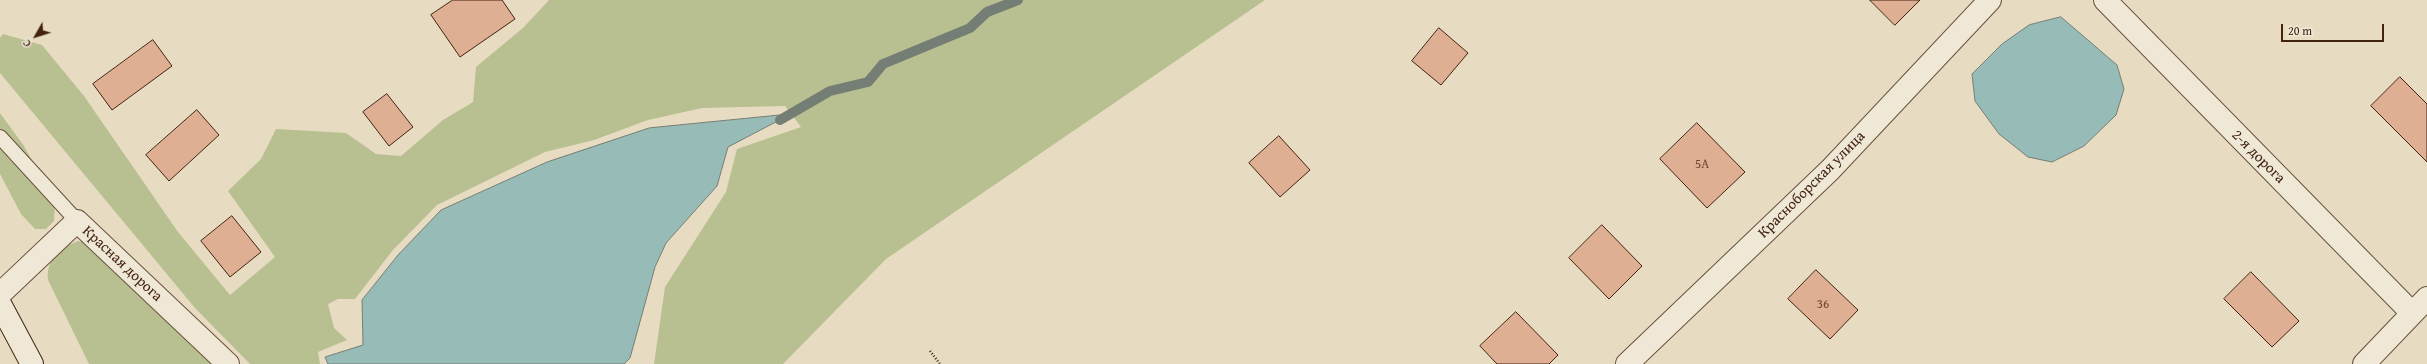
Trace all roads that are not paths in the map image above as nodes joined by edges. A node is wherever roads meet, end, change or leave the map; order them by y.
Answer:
1 (1990, 0) edge
2 (2105, 0) edge
3 (0, 137) edge
4 (77, 221) junction
5 (0, 294) edge
6 (0, 304) edge
7 (2420, 306) edge
8 (2369, 362) edge
9 (32, 364) edge
10 (228, 364) edge
11 (1627, 364) edge

1 - 11 street, Красноборская улица
2 - 7 street, 2-я дорога
3 - 4 lane
4 - 5 street, Красная дорога
4 - 10 street, Красная дорога
6 - 9 street
7 - 8 street

